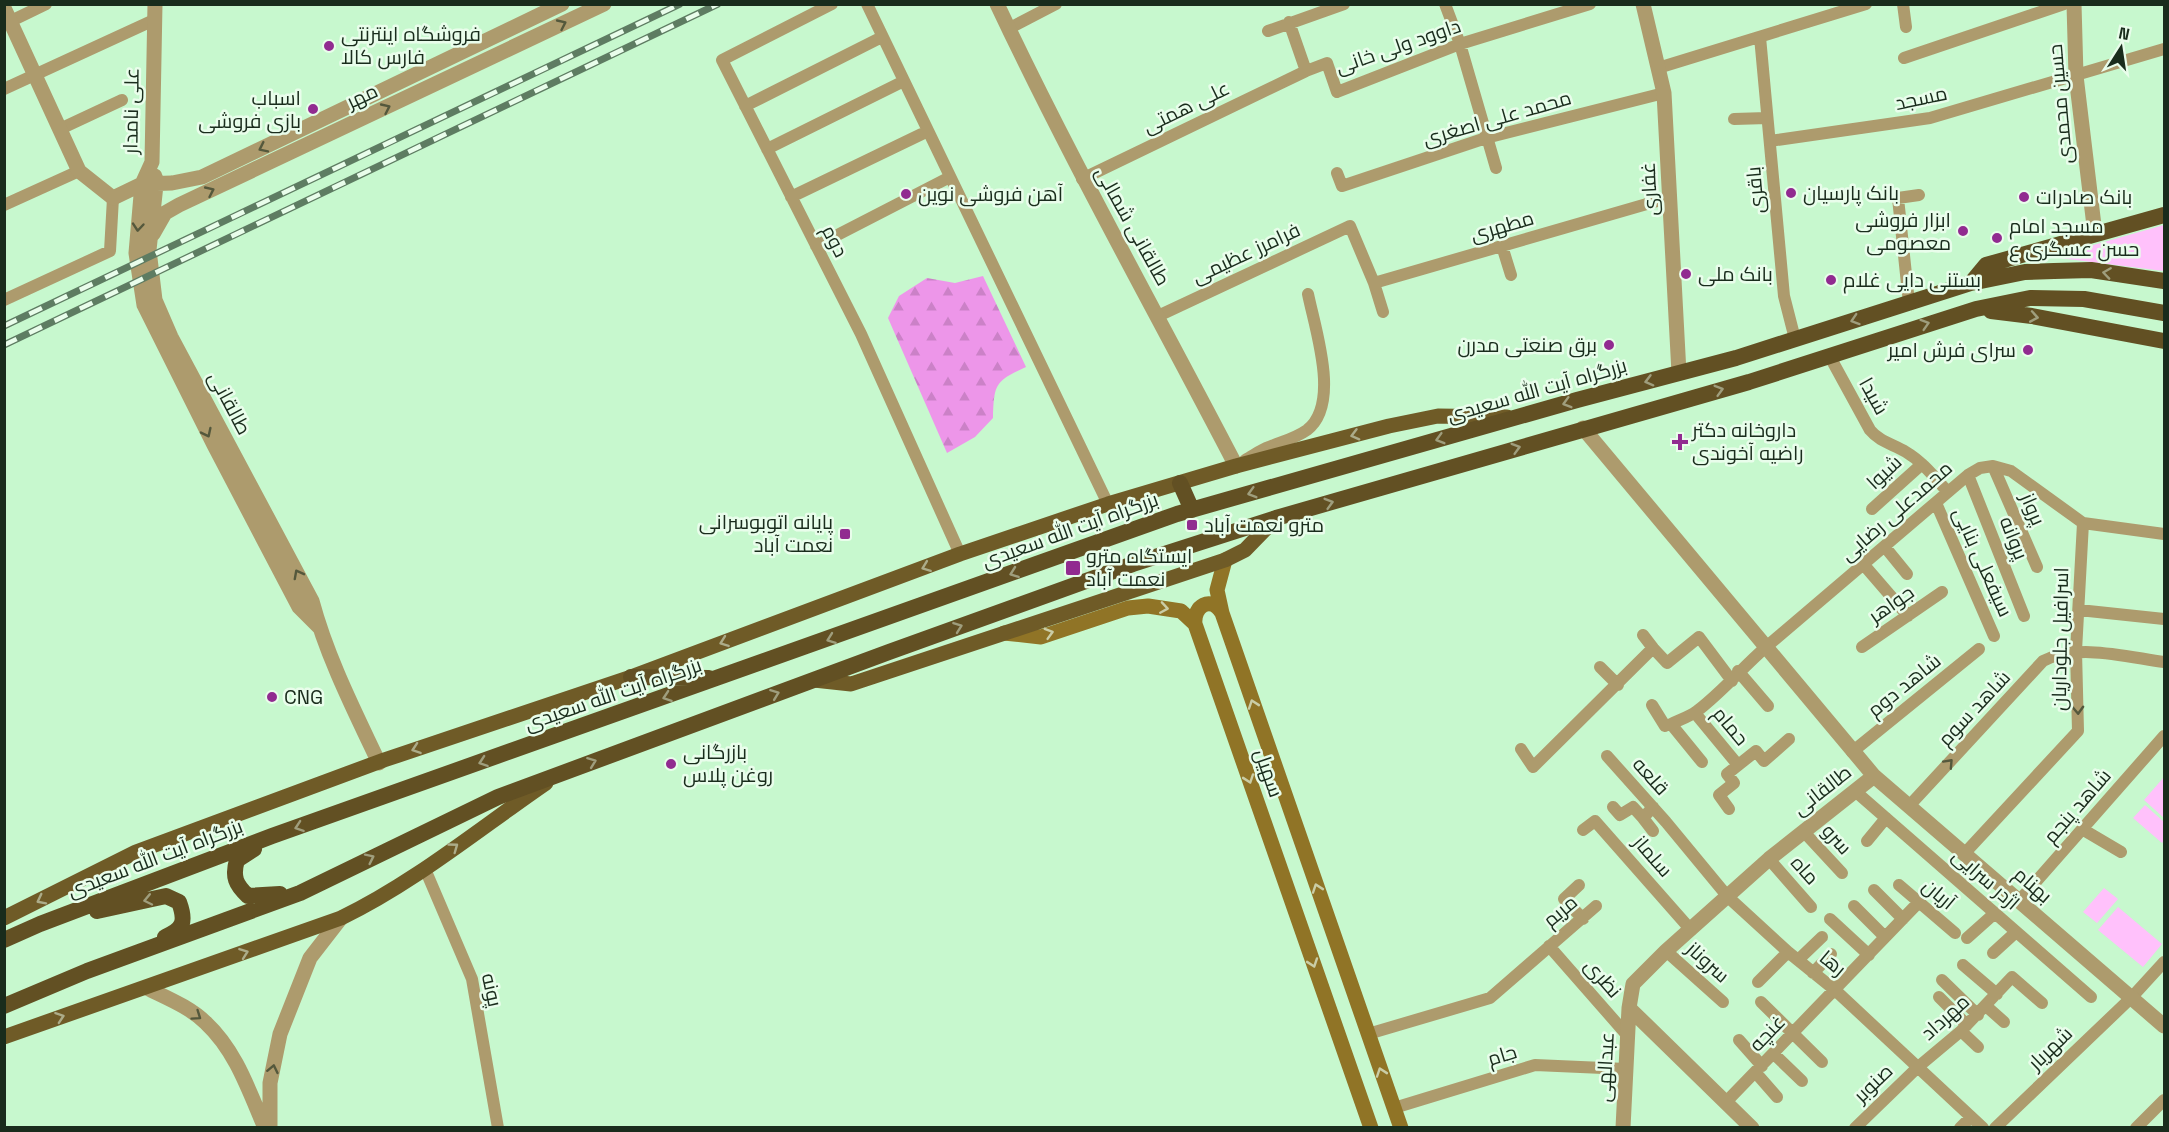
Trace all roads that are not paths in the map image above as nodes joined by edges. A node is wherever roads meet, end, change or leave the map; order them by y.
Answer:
1 (46, 4) edge
2 (562, 4) edge
3 (604, 4) edge
4 (832, 4) edge
5 (867, 4) edge
6 (997, 4) edge
7 (1056, 4) edge
8 (1344, 4) edge
9 (1445, 4) edge
10 (1590, 4) edge
11 (1643, 4) edge
12 (1866, 4) edge
13 (1903, 4) edge
14 (2064, 4) edge
15 (2074, 4) edge
16 (154, 12) edge
17 (8, 14) edge
18 (1288, 22) junction
19 (1906, 27) dead end
20 (1008, 29) junction
21 (1268, 31) dead end
22 (882, 37) junction
23 (1760, 37) junction
24 (1460, 44) junction
25 (2164, 49) edge
26 (1904, 58) dead end
27 (1658, 68) junction
28 (1306, 71) junction
29 (36, 74) junction
30 (412, 76) junction
31 (2076, 76) junction
32 (904, 81) junction
33 (4, 89) edge
34 (420, 91) junction
35 (1664, 93) junction
36 (122, 100) dead end
37 (745, 106) junction
38 (1767, 118) junction
39 (1734, 119) dead end
40 (60, 129) junction
41 (928, 131) junction
42 (1486, 138) junction
43 (1770, 141) junction
44 (767, 149) junction
45 (152, 162) joint
46 (1496, 168) dead end
47 (79, 171) junction
48 (1337, 173) dead end
49 (950, 177) junction
50 (1082, 179) junction
51 (157, 184) junction
52 (1919, 195) dead end
53 (791, 197) junction
54 (1671, 197) junction
55 (112, 198) junction
56 (4, 205) edge
57 (180, 205) junction
58 (2164, 215) edge
59 (2095, 234) junction
60 (150, 239) junction
61 (816, 246) junction
62 (1502, 246) junction
63 (1511, 275) dead end
64 (2164, 281) edge
65 (1374, 283) junction
66 (1971, 283) junction
67 (1308, 294) dead end
68 (4, 300) edge
69 (1909, 303) junction
70 (1976, 309) junction
71 (1383, 312) dead end
72 (2164, 313) edge
73 (1158, 316) junction
74 (1795, 339) junction
75 (2164, 341) edge
76 (1829, 355) junction
77 (1679, 373) junction
78 (1516, 417) junction
79 (1583, 428) junction
80 (1922, 464) junction
81 (1236, 466) junction
82 (1993, 466) junction
83 (1968, 475) junction
84 (1180, 483) junction
85 (1948, 492) junction
86 (1936, 503) junction
87 (1108, 504) junction
88 (1872, 509) dead end
89 (1192, 510) junction
90 (1276, 518) junction
91 (2083, 523) junction
92 (2164, 534) edge
93 (1885, 547) junction
94 (960, 554) junction
95 (1225, 560) junction
96 (1864, 565) junction
97 (2037, 567) dead end
98 (1906, 574) dead end
99 (1942, 592) dead end
100 (2079, 610) junction
101 (1222, 613) junction
102 (1908, 616) junction
103 (2024, 616) dead end
104 (2164, 619) edge
105 (1194, 624) junction
106 (320, 628) junction
107 (1002, 632) junction
108 (1643, 635) dead end
109 (1994, 636) dead end
110 (1766, 647) junction
111 (1863, 647) dead end
112 (1653, 648) junction
113 (1979, 649) dead end
114 (2076, 651) junction
115 (2164, 662) edge
116 (1600, 667) dead end
117 (1735, 676) junction
118 (631, 677) junction
119 (722, 678) junction
120 (814, 680) junction
121 (1618, 685) junction
122 (1652, 705) dead end
123 (1768, 706) dead end
124 (1695, 713) junction
125 (1668, 725) junction
126 (2164, 736) edge
127 (1789, 739) dead end
128 (1521, 749) dead end
129 (1852, 752) junction
130 (1607, 756) dead end
131 (1702, 762) dead end
132 (379, 763) junction
133 (1738, 765) junction
134 (557, 776) junction
135 (1874, 776) junction
136 (1855, 791) junction
137 (1909, 806) junction
138 (1613, 807) dead end
139 (1653, 807) junction
140 (1730, 809) dead end
141 (1643, 818) junction
142 (1886, 818) junction
143 (1666, 822) joint
144 (1583, 830) dead end
145 (2082, 830) junction
146 (1653, 831) dead end
147 (1804, 832) junction
148 (272, 836) junction
149 (1866, 841) dead end
150 (2121, 852) dead end
151 (1964, 854) junction
152 (1769, 859) junction
153 (424, 869) junction
154 (1842, 873) dead end
155 (1579, 885) dead end
156 (1899, 885) dead end
157 (1874, 890) dead end
158 (300, 893) junction
159 (1728, 897) junction
160 (2019, 901) junction
161 (1919, 902) junction
162 (1596, 906) dead end
163 (1854, 906) dead end
164 (1811, 907) dead end
165 (1995, 913) junction
166 (4, 918) edge
167 (341, 918) junction
168 (1583, 919) junction
169 (1830, 919) dead end
170 (1903, 919) junction
171 (40, 924) junction
172 (1691, 930) junction
173 (2016, 932) junction
174 (1955, 933) dead end
175 (1822, 937) dead end
176 (1885, 937) junction
177 (1967, 938) dead end
178 (4, 940) edge
179 (1549, 946) junction
180 (1666, 951) junction
181 (1832, 954) dead end
182 (1993, 954) dead end
183 (1869, 955) junction
184 (1793, 956) junction
185 (2164, 962) edge
186 (1963, 964) dead end
187 (87, 971) junction
188 (1813, 973) junction
189 (1942, 980) dead end
190 (1758, 982) dead end
191 (147, 988) junction
192 (1835, 990) junction
193 (1997, 994) junction
194 (2091, 996) dead end
195 (1939, 997) dead end
196 (2132, 997) junction
197 (1723, 1002) dead end
198 (1761, 1002) dead end
199 (2042, 1003) dead end
200 (4, 1006) edge
201 (1629, 1008) junction
202 (1982, 1010) junction
203 (2004, 1022) dead end
204 (2164, 1026) edge
205 (1964, 1028) junction
206 (1368, 1034) junction
207 (1793, 1034) junction
208 (1627, 1035) junction
209 (4, 1036) edge
210 (1739, 1040) dead end
211 (1978, 1047) dead end
212 (1774, 1054) junction
213 (1822, 1062) dead end
214 (1918, 1067) junction
215 (1626, 1069) junction
216 (1759, 1070) junction
217 (1802, 1081) dead end
218 (1778, 1096) dead end
219 (2164, 1100) edge
220 (1726, 1102) junction
221 (1394, 1108) junction
222 (1971, 1117) junction
223 (1621, 1127) edge
224 (268, 1128) edge
225 (498, 1128) edge
226 (1371, 1128) edge
227 (1401, 1128) edge
228 (1752, 1128) edge
229 (1855, 1128) edge
230 (1959, 1128) edge
231 (1983, 1128) edge
232 (1995, 1128) edge
233 (2136, 1128) edge

1 - 17 street
2 - 30 street, مهر
34 -> 3 street, مهر
4 - 37 street, دوم
5 - 22 street
6 - 20 street, طالقانی شمالی
7 - 20 street
8 - 18 street
9 - 24 street
10 - 24 street, داوود ولی خانی
11 - 27 street, غفاری
12 - 23 street
13 - 19 street
14 - 26 street
15 - 31 street, حسین محمدی
16 - 29 street
16 - 45 street, علی نامدار
17 - 29 street
18 - 21 street
18 - 28 street
20 - 50 street, طالقانی شمالی
22 - 32 street
22 - 37 street
23 - 27 street
23 - 38 street, باقری
24 - 28 street, داوود ولی خانی
24 - 42 street
25 - 31 street, مسجد
27 - 35 street, غفاری
28 - 50 street, علی همتی
29 - 33 street
29 - 40 street
30 - 34 street
30 -> 51 street, مهر
31 - 43 street, مسجد
31 - 59 street, حسین محمدی
32 - 41 street
32 - 44 street
57 -> 34 street, مهر
35 - 42 street, محمد علی اصغری
35 - 54 street, غفاری
36 - 40 street
37 - 44 street, دوم
38 - 39 street
38 - 43 street, باقری
40 - 47 street
41 - 49 street
41 - 53 street
42 - 46 street
42 - 48 street, محمد علی اصغری
43 - 74 street, باقری
44 - 53 street, دوم
45 - 51 street, طالقانی
47 - 55 street
47 - 56 street
49 - 61 street
49 - 87 street
50 - 73 street, طالقانی شمالی
51 - 55 street
51 - 57 street
51 - 60 street, طالقانی
51 -> 106 street, طالقانی
52 - 69 street
53 - 61 street, دوم
54 - 62 street, مطهری
54 - 77 street, غفاری
55 - 68 street
57 - 60 street, مهر
58 - 59 highway, بزرگراه آیت الله سعیدی
59 - 66 highway, بزرگراه آیت الله سعیدی
106 -> 60 street, طالقانی
61 - 94 street, دوم
62 - 63 street
62 - 65 street, مطهری
64 -> 66 highway
65 - 71 street
65 - 73 street, فرامرز عظیمی
66 - 69 highway, بزرگراه آیت الله سعیدی
67 - 81 street
69 -> 74 highway, بزرگراه آیت الله سعیدی
70 - 72 highway
70 -> 75 highway
76 -> 70 highway
73 - 81 street, طالقانی شمالی
74 - 77 highway, بزرگراه آیت الله سعیدی
79 -> 76 highway
76 - 80 street, شیدا
77 -> 78 highway, بزرگراه آیت الله سعیدی
78 -> 81 main road
78 -> 89 highway, بزرگراه آیت الله سعیدی
90 -> 79 highway
79 - 110 street, طالقانی
80 - 85 street, شیدا
80 - 88 street, شیوا
81 - 84 main road
82 - 83 street, محمدعلی رضایی
82 - 91 street
82 - 97 street, پرواز
83 - 85 street, محمدعلی رضایی
83 - 103 street, پروانه
84 - 87 main road
84 - 89 highway
85 - 86 street, محمدعلی رضایی
86 - 93 street, محمدعلی رضایی
86 - 109 street, سیفعلی بنایی
87 - 94 main road
89 -> 119 highway, بزرگراه آیت الله سعیدی
90 - 95 main road
120 -> 90 highway
91 - 92 street
91 - 100 street, اسرافیل جلوداریان
93 - 96 street, محمدعلی رضایی
93 - 98 street
94 -> 118 main road
95 - 101 main road, سهیل
95 - 107 main road
96 - 102 street
96 - 110 street, محمدعلی رضایی
99 - 102 street, جواهر
100 - 104 street
100 - 114 street, اسرافیل جلوداریان
101 - 105 main road
206 -> 101 main road, سهیل
102 - 111 street, جواهر
107 -> 105 main road
105 -> 226 main road, سهیل
106 - 132 street, طالقانی
107 - 120 main road
108 - 112 street
110 - 117 street, محمدعلی رضایی
110 - 129 street, طالقانی
112 - 117 street
112 - 121 street
113 - 129 street, شاهد دوم
114 - 115 street
137 -> 114 street, شاهد سوم
114 -> 151 street, اسرافیل جلوداریان
116 - 121 street
117 - 123 street
117 - 124 street
118 - 119 highway
118 -> 132 main road
119 -> 148 highway, بزرگراه آیت الله سعیدی
134 -> 120 highway
121 - 128 street
122 - 125 street
124 - 125 street
124 - 133 street, حمام
125 - 131 street
126 - 145 street, شاهد پنجم
127 - 133 street
129 - 135 street, طالقانی
130 - 139 street, قلعه
132 -> 166 main road
133 - 140 street
153 -> 134 main road
158 -> 134 highway
135 - 136 street, طالقانی
135 - 137 street, بهنام
136 - 142 street, اژدر سرایی
136 - 147 street, طالقانی
137 - 151 street, بهنام
138 - 141 street
139 - 141 street
139 - 143 street, قلعه
141 - 146 street
142 - 149 street
142 - 165 street, اژدر سرایی
143 - 159 street, رها
144 - 172 street, سلماز
145 - 150 street
145 - 160 street, شاهد پنجم
147 - 152 street, طالقانی
147 - 154 street, سرو
148 - 158 highway
148 - 171 highway, بزرگراه آیت الله سعیدی
151 - 160 street, بهنام
152 - 159 street, طالقانی
152 - 164 street, ماه
153 - 167 main road
153 - 225 street, پونه
155 - 168 street
156 - 161 street, آریان
157 - 170 street
158 - 187 highway
159 - 172 street, طالقانی
159 - 184 street, رها
160 - 196 street, بهنام
161 - 170 street, غنچه
161 - 174 street, آریان
162 - 168 street, مریم
163 - 176 street
165 - 173 street, اژدر سرایی
165 - 177 street
191 -> 167 main road
224 -> 167 street
168 - 179 street, مریم
169 - 183 street
170 - 176 street, غنچه
171 - 178 highway, بزرگراه آیت الله سعیدی
187 -> 171 highway
172 - 180 street, طالقانی
173 - 182 street
173 - 194 street, اژدر سرایی
175 - 184 street
176 - 183 street, غنچه
179 - 206 street, مریم
179 - 208 street, نظری
180 - 197 street, سروناز
180 - 201 street, طالقانی
181 - 188 street
183 - 192 street, غنچه
184 - 188 street, رها
184 - 190 street
185 - 196 street, شهریار
186 - 193 street
187 - 200 highway
188 - 192 street, رها
189 - 202 street
209 -> 191 main road
191 -> 224 street
192 - 207 street, غنچه
192 - 214 street, رها
193 - 199 street, مهرداد
193 - 202 street, مهرداد
195 - 205 street
196 - 204 street, بهنام
196 - 232 street, شهریار
198 - 207 street
201 - 208 street, عبدالهی
201 - 220 street
202 - 203 street
202 - 205 street, مهرداد
205 - 211 street
205 - 214 street, مهرداد
221 -> 206 main road, سهیل
207 - 212 street, غنچه
207 - 213 street
208 - 215 street, عبدالهی
210 - 216 street
212 - 216 street, غنچه
212 - 217 street
214 - 222 street, رها
214 - 229 street, صنوبر
215 - 221 street, جام
215 - 223 street, عبدالهی
216 - 218 street
216 - 220 street, غنچه
219 - 233 street
220 - 228 street
221 - 227 main road, سهیل
222 - 230 street
222 - 231 street, رها

